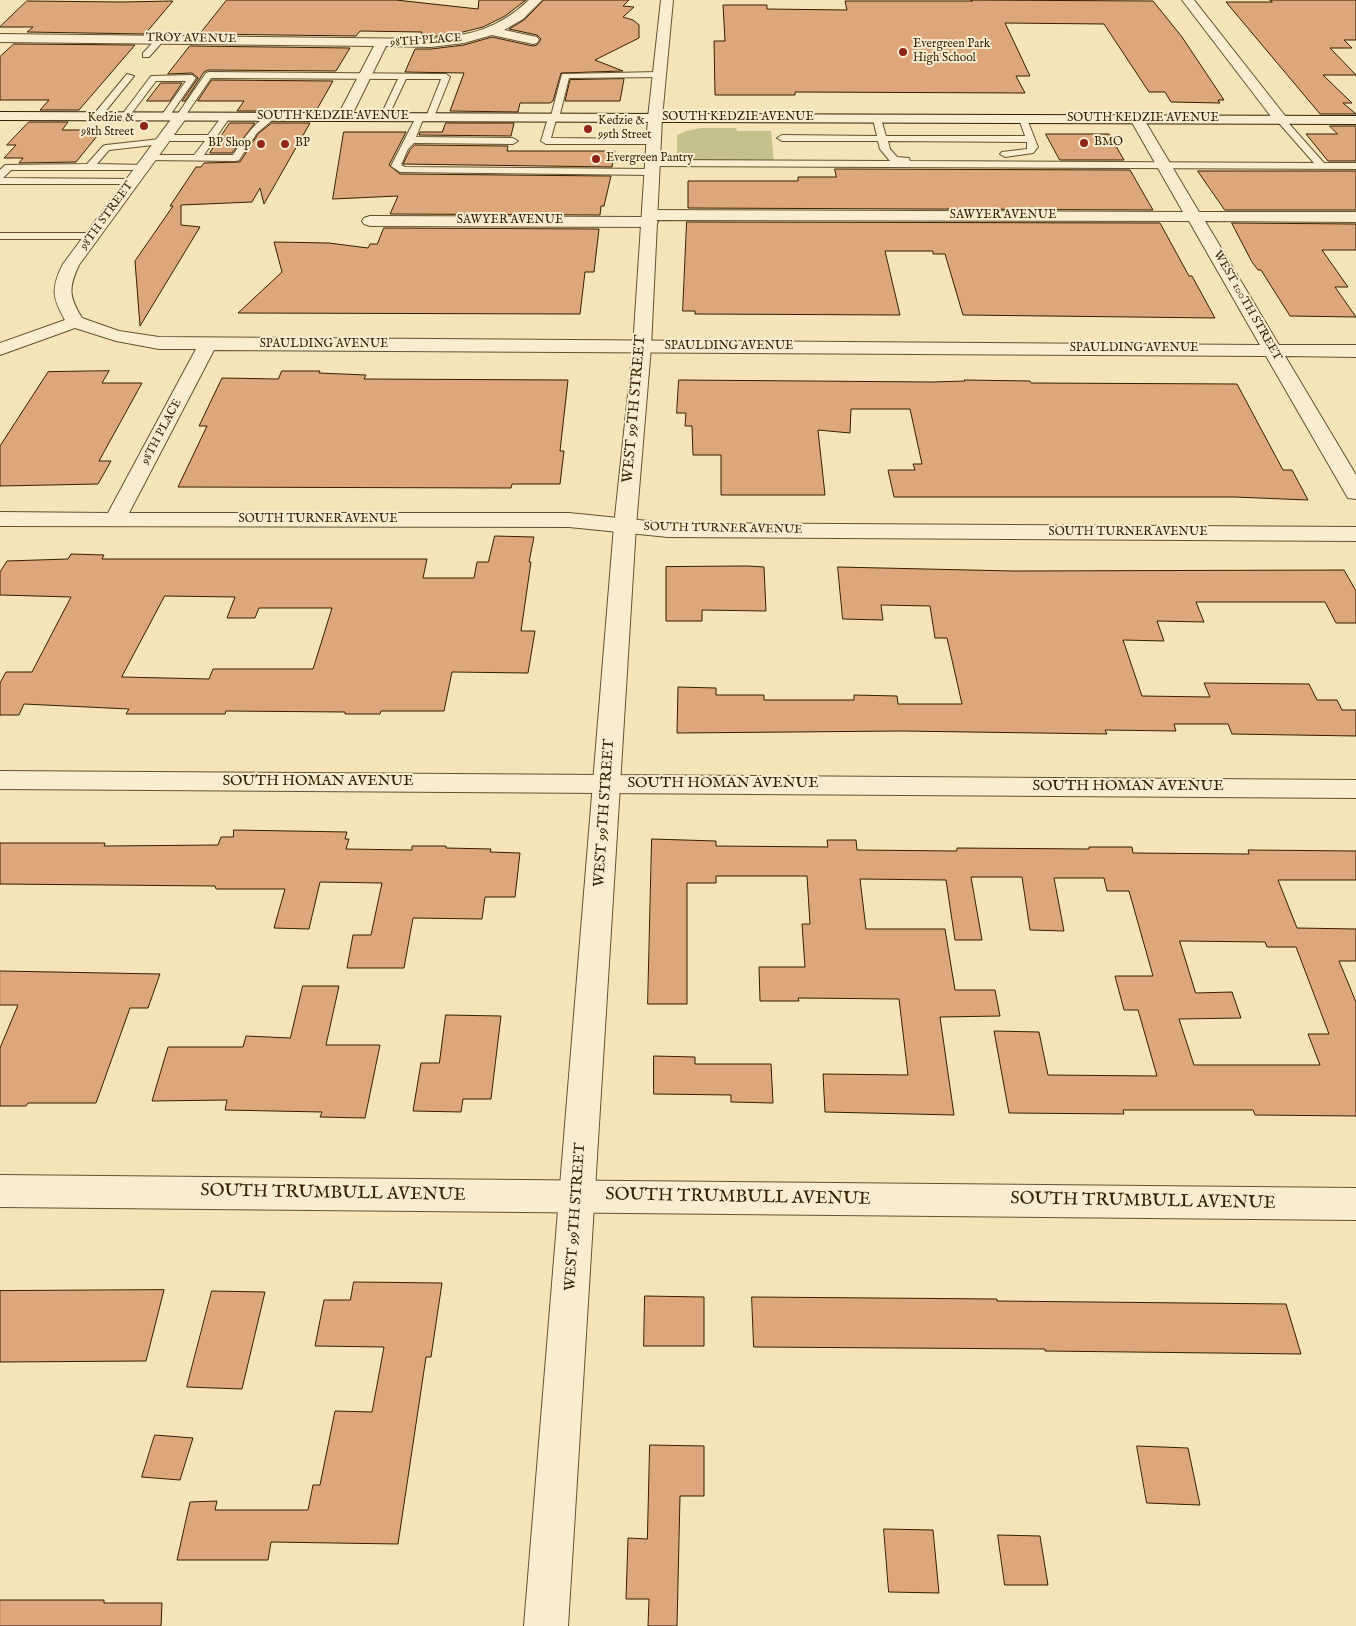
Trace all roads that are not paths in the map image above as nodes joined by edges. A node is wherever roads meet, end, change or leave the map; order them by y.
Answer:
1 (667, 0) edge
2 (1188, 0) edge
3 (513, 1) edge
4 (534, 1) edge
5 (493, 32) junction
6 (0, 38) edge
7 (161, 39) junction
8 (534, 40) dead end
9 (381, 44) junction
10 (146, 55) dead end
11 (659, 75) junction
12 (130, 76) dead end
13 (365, 76) junction
14 (403, 76) junction
15 (0, 116) edge
16 (97, 116) junction
17 (125, 116) junction
18 (172, 116) junction
19 (226, 117) junction
20 (272, 117) junction
21 (344, 117) junction
22 (384, 117) junction
23 (425, 117) junction
24 (554, 118) junction
25 (779, 118) junction
26 (877, 119) junction
27 (1023, 119) junction
28 (1137, 120) junction
29 (1281, 120) junction
30 (1356, 120) edge
31 (210, 138) junction
32 (782, 138) junction
33 (882, 138) junction
34 (163, 139) junction
35 (1030, 139) junction
36 (410, 140) junction
37 (513, 141) dead end
38 (653, 148) junction
39 (784, 149) dead end
40 (883, 150) junction
41 (916, 153) dead end
42 (991, 154) dead end
43 (197, 158) junction
44 (1162, 161) junction
45 (146, 163) junction
46 (1321, 165) junction
47 (1356, 166) edge
48 (90, 167) junction
49 (0, 176) edge
50 (0, 181) edge
51 (132, 182) junction
52 (1194, 216) junction
53 (1356, 217) edge
54 (650, 218) junction
55 (370, 221) dead end
56 (0, 236) edge
57 (92, 236) junction
58 (75, 322) junction
59 (208, 344) junction
60 (642, 347) junction
61 (0, 349) edge
62 (1272, 350) junction
63 (1356, 351) edge
64 (1356, 493) edge
65 (0, 519) edge
66 (114, 520) junction
67 (625, 526) junction
68 (1356, 534) edge
69 (0, 780) edge
70 (607, 784) junction
71 (1356, 789) edge
72 (0, 1191) edge
73 (578, 1196) junction
74 (1356, 1204) edge
75 (546, 1626) edge

1 - 11 street, WEST 99TH STREET
2 - 29 street
3 - 4 street
4 - 5 street, 98TH PLACE
5 - 8 street, 98TH PLACE
5 - 9 street, 98TH PLACE
6 - 7 street, TROY AVENUE
7 - 9 street, TROY AVENUE
7 - 10 lane
9 - 13 street, 98TH PLACE
11 - 24 lane
11 - 38 street, WEST 99TH STREET
12 - 16 lane
13 - 14 lane
13 - 18 lane
13 - 21 street, 98TH PLACE
14 - 22 lane
14 - 23 lane
15 - 16 street, SOUTH KEDZIE AVENUE
16 - 17 street, SOUTH KEDZIE AVENUE
17 - 18 street, SOUTH KEDZIE AVENUE
17 - 18 lane
18 - 19 street, SOUTH KEDZIE AVENUE
18 - 34 street, 98TH STREET
19 - 20 street, SOUTH KEDZIE AVENUE
19 - 31 lane
20 - 21 street, SOUTH KEDZIE AVENUE
20 - 43 lane
21 - 22 street, SOUTH KEDZIE AVENUE
22 - 23 street, SOUTH KEDZIE AVENUE
23 - 24 street, SOUTH KEDZIE AVENUE
23 - 36 lane
24 - 38 street, SOUTH KEDZIE AVENUE
24 - 38 lane
25 - 26 street, SOUTH KEDZIE AVENUE
25 - 32 lane
25 - 38 street, SOUTH KEDZIE AVENUE
26 - 27 street, SOUTH KEDZIE AVENUE
26 - 33 lane
27 - 28 street, SOUTH KEDZIE AVENUE
27 - 35 lane
28 - 29 street, SOUTH KEDZIE AVENUE
28 - 44 street, WEST 100TH STREET
29 - 30 street, SOUTH KEDZIE AVENUE
29 - 46 lane
31 - 34 lane
31 - 43 lane
32 - 33 lane
32 - 39 lane
33 - 35 lane
33 - 40 lane
34 - 45 street, 98TH STREET
34 - 48 lane
35 - 42 lane
36 - 37 lane
36 - 38 lane
38 - 44 lane
38 - 54 street, WEST 99TH STREET
40 - 41 lane
40 - 44 lane
43 - 45 lane
44 - 46 lane
44 - 52 street, WEST 100TH STREET
45 - 48 lane
45 - 51 street, 98TH STREET
46 - 47 lane
48 - 49 lane
50 - 51 lane
51 - 57 street, 98TH STREET
52 - 53 street, SAWYER AVENUE
52 - 54 street, SAWYER AVENUE
52 - 62 street, WEST 100TH STREET
54 - 55 street, SAWYER AVENUE
54 - 60 street, WEST 99TH STREET
56 - 57 lane
57 - 58 street, 98TH STREET
58 - 59 street, SPAULDING AVENUE
58 - 61 street
59 - 60 street, SPAULDING AVENUE
59 - 66 street, 98TH PLACE
60 - 62 street, SPAULDING AVENUE
60 - 67 street, WEST 99TH STREET
62 - 63 street, SPAULDING AVENUE
62 - 64 street, WEST 100TH STREET
65 - 66 street, SOUTH TURNER AVENUE
66 - 67 street, SOUTH TURNER AVENUE
67 - 68 street, SOUTH TURNER AVENUE
67 - 70 street, WEST 99TH STREET
69 - 70 street, SOUTH HOMAN AVENUE
70 - 71 street, SOUTH HOMAN AVENUE
70 - 73 street, WEST 99TH STREET
72 - 73 street, SOUTH TRUMBULL AVENUE
73 - 74 street, SOUTH TRUMBULL AVENUE
73 - 75 street, WEST 99TH STREET

